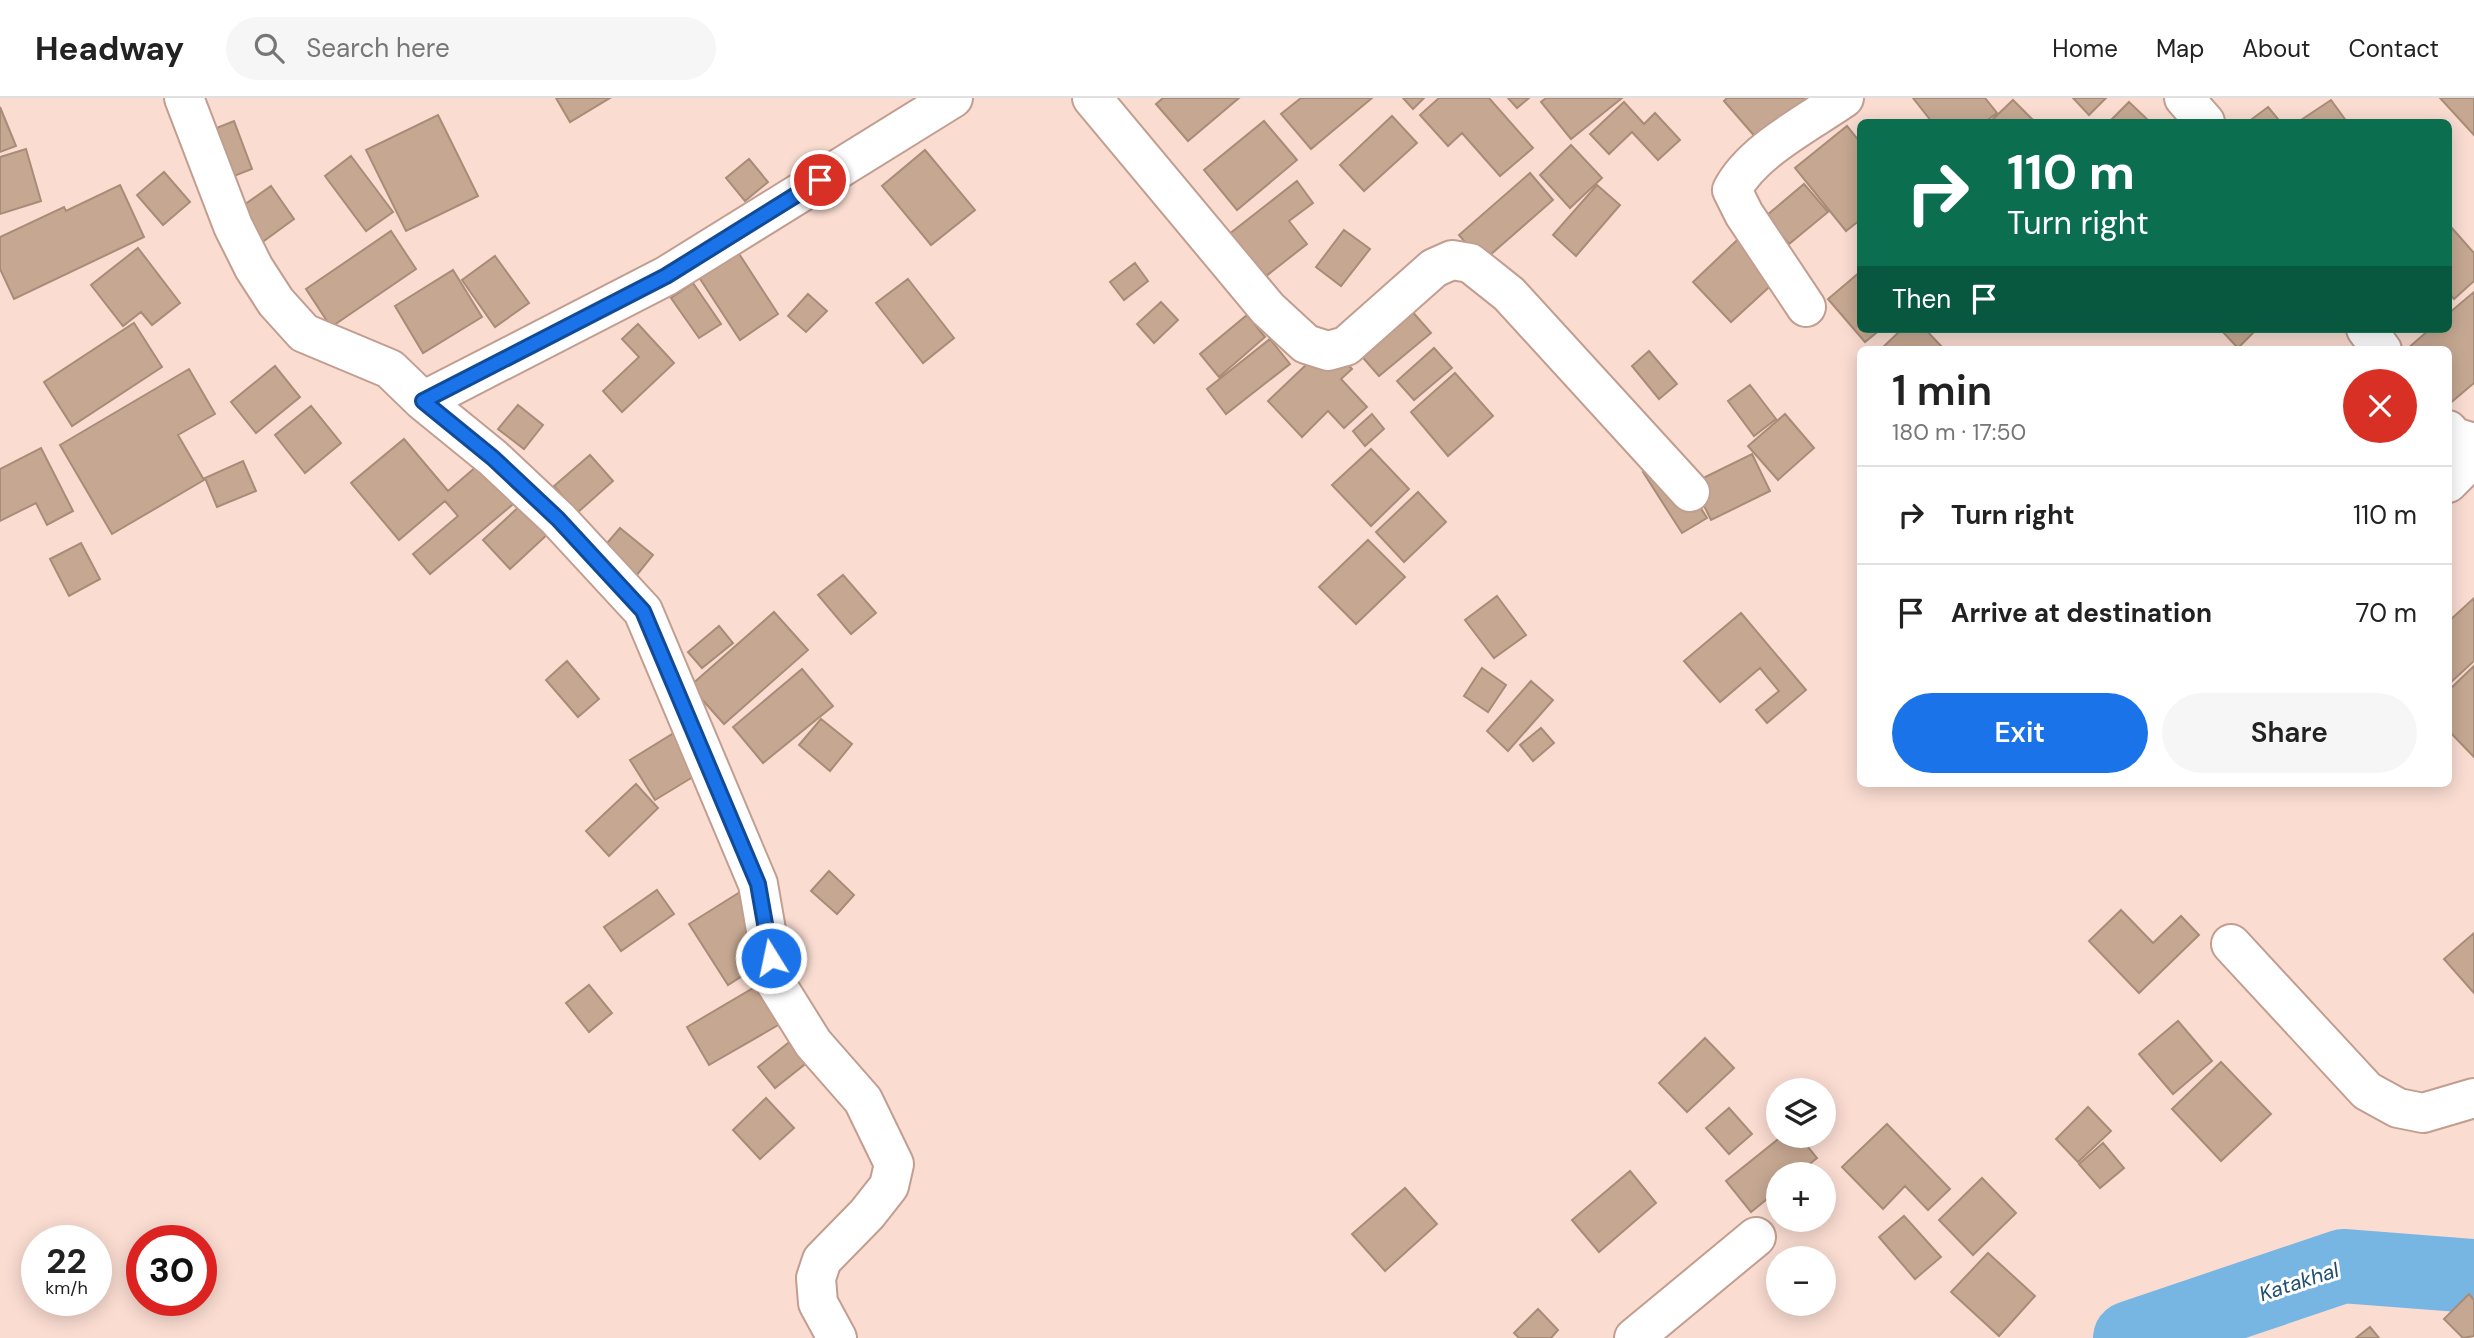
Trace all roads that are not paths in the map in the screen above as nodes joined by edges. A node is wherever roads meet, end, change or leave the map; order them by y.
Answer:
1 (184, 98) edge
2 (953, 98) edge
3 (1092, 98) edge
4 (1844, 98) edge
5 (2184, 98) edge
6 (2202, 119) edge
7 (1806, 307) dead end
8 (423, 401) junction
9 (2452, 435) edge
10 (2474, 443) edge
11 (2474, 457) edge
12 (2452, 479) edge
13 (1689, 492) dead end
14 (2231, 944) dead end
15 (2474, 1098) edge
16 (1756, 1237) dead end
17 (836, 1338) edge
18 (1634, 1338) edge

1 - 8 street
2 - 8 street
3 - 13 street
4 - 7 street
5 - 6 street
8 - 17 street
9 - 10 street
11 - 12 street
14 - 15 street
16 - 18 street

